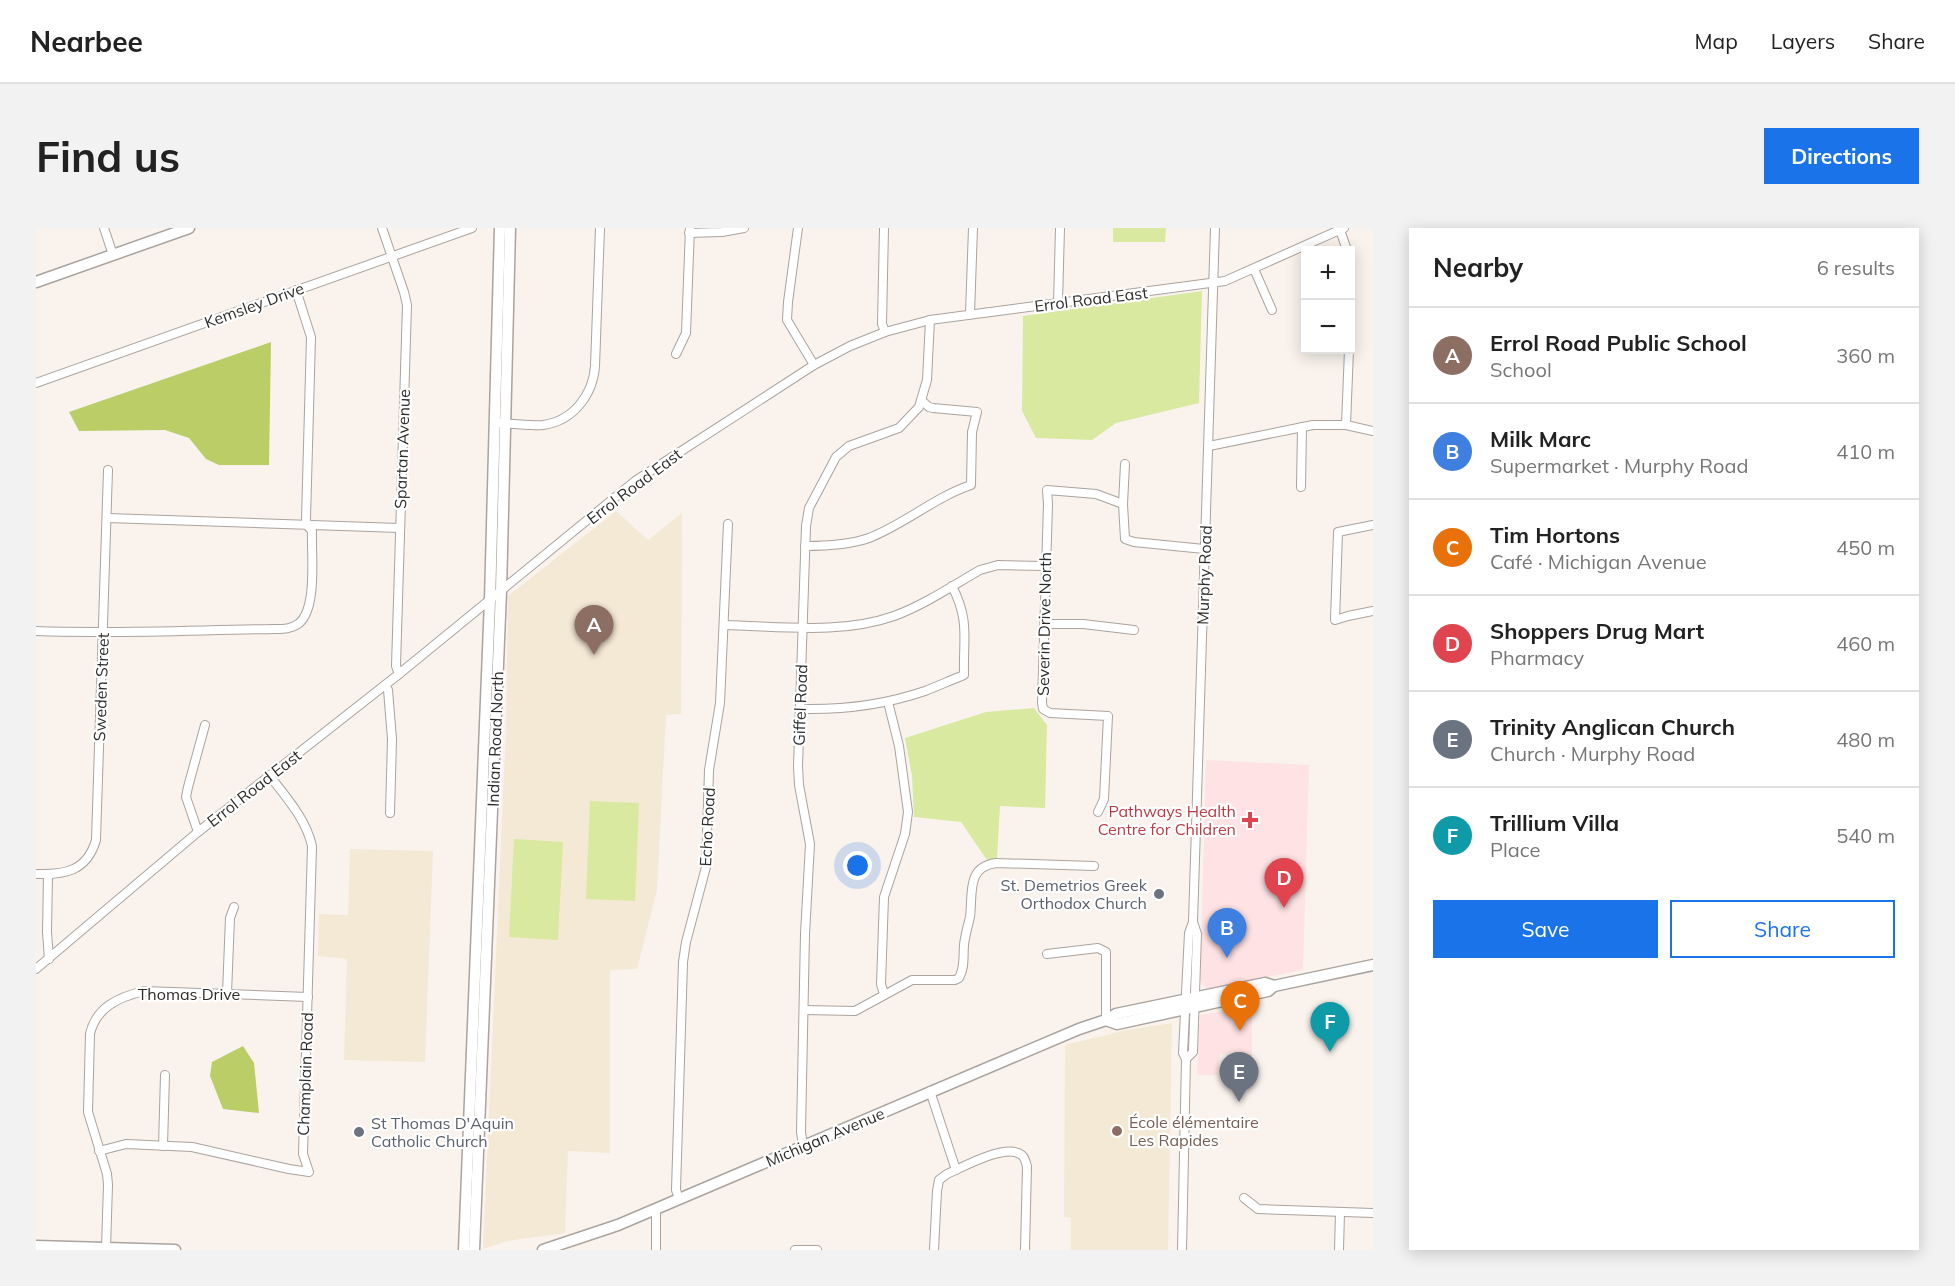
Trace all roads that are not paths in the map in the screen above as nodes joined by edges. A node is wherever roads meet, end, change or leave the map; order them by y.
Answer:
1 (104, 228) edge
2 (189, 228) edge
3 (382, 228) edge
4 (472, 228) edge
5 (500, 228) edge
6 (510, 228) edge
7 (600, 228) edge
8 (744, 228) edge
9 (798, 228) edge
10 (884, 228) edge
11 (973, 228) edge
12 (1060, 228) edge
13 (1215, 228) edge
14 (1342, 229) edge
15 (689, 231) edge
16 (1346, 246) edge
17 (113, 255) junction
18 (392, 256) junction
19 (1254, 269) junction
20 (36, 282) edge
21 (1213, 284) junction
22 (296, 290) junction
23 (1058, 303) junction
24 (1272, 310) dead end
25 (970, 314) junction
26 (930, 320) junction
27 (885, 332) junction
28 (675, 354) dead end
29 (1348, 354) edge
30 (814, 365) junction
31 (36, 383) edge
32 (922, 401) junction
33 (499, 423) junction
34 (1346, 425) junction
35 (1302, 427) junction
36 (1373, 431) edge
37 (1209, 446) junction
38 (1125, 464) dead end
39 (108, 470) dead end
40 (1301, 487) dead end
41 (1124, 504) junction
42 (107, 518) junction
43 (728, 524) dead end
44 (307, 525) junction
45 (1373, 525) edge
46 (399, 528) junction
47 (805, 546) junction
48 (1204, 549) junction
49 (1045, 566) junction
50 (952, 586) junction
51 (501, 591) junction
52 (489, 600) junction
53 (1373, 611) edge
54 (1044, 624) junction
55 (723, 625) junction
56 (803, 627) junction
57 (1134, 630) dead end
58 (36, 632) edge
59 (103, 634) junction
60 (399, 674) junction
61 (385, 685) junction
62 (888, 702) junction
63 (800, 709) junction
64 (205, 725) dead end
65 (269, 775) junction
66 (1098, 812) dead end
67 (390, 813) dead end
68 (198, 832) junction
69 (1094, 866) dead end
70 (36, 873) edge
71 (48, 875) junction
72 (234, 907) dead end
73 (1047, 954) dead end
74 (49, 959) junction
75 (1373, 965) edge
76 (36, 969) edge
77 (227, 993) junction
78 (885, 994) junction
79 (308, 997) junction
80 (1190, 1004) junction
81 (804, 1010) junction
82 (1106, 1020) junction
83 (165, 1075) dead end
84 (930, 1091) junction
85 (163, 1146) junction
86 (803, 1146) junction
87 (99, 1151) junction
88 (956, 1170) junction
89 (1244, 1198) dead end
90 (679, 1199) junction
91 (656, 1209) junction
92 (1340, 1212) junction
93 (1373, 1213) edge
94 (36, 1245) edge
95 (106, 1248) junction
96 (175, 1250) edge
97 (464, 1250) edge
98 (474, 1250) edge
99 (543, 1250) edge
100 (656, 1250) edge
101 (795, 1250) edge
102 (817, 1250) edge
103 (934, 1250) edge
104 (1024, 1250) edge
105 (1182, 1250) edge
106 (1339, 1250) edge

1 - 17 street
2 - 17 main road
3 - 18 street, Spartan Avenue
4 - 18 street, Kemsley Drive
5 - 33 main road, Indian Road North
6 - 33 main road, Indian Road North
7 - 33 street
8 - 15 street
9 - 30 street
10 - 27 street
11 - 25 street
12 - 23 street
13 - 21 street, Murphy Road
14 - 16 street
14 - 19 street, Errol Road East
15 - 28 street
17 - 20 main road
18 - 22 street, Kemsley Drive
18 - 46 street, Spartan Avenue
19 - 21 street, Errol Road East
19 - 24 street
21 - 23 street, Errol Road East
21 - 37 street, Murphy Road
22 - 31 street, Kemsley Drive
22 - 44 street
23 - 25 street, Errol Road East
25 - 26 street, Errol Road East
26 - 27 street, Errol Road East
26 - 32 street, Giffel Road
27 - 30 street, Errol Road East
29 - 34 street
30 - 51 street, Errol Road East
32 - 47 street, Giffel Road
32 - 47 street
33 - 51 main road, Indian Road North
33 - 52 main road, Indian Road North
34 - 35 street
34 - 36 street
35 - 37 street
35 - 40 street
37 - 48 street, Murphy Road
38 - 41 street
39 - 42 street, Sweden Street
41 - 48 street
41 - 49 street, Severin Drive North
42 - 44 street
42 - 59 street, Sweden Street
43 - 55 street, Echo Road
44 - 46 street
44 - 59 street
45 - 53 street
46 - 60 street, Spartan Avenue
47 - 56 street, Giffel Road
48 - 80 street, Murphy Road
49 - 50 street
49 - 54 street, Severin Drive North
50 - 56 street
50 - 62 street
51 - 52 street, Errol Road East
51 - 98 main road, Indian Road North
52 - 60 street, Errol Road East
52 - 97 main road, Indian Road North
54 - 57 street
54 - 66 street, Severin Drive North
55 - 56 street
55 - 90 street, Echo Road
56 - 63 street, Giffel Road
58 - 59 street
59 - 71 street, Sweden Street
60 - 61 street, Errol Road East
61 - 65 street, Errol Road East
61 - 67 street
62 - 63 street
62 - 78 street
63 - 81 street, Giffel Road
64 - 68 street
65 - 68 street, Errol Road East
65 - 79 street, Champlain Road
68 - 74 street, Errol Road East
69 - 78 street
70 - 71 street
71 - 74 street
72 - 77 street
73 - 82 street
74 - 76 street, Errol Road East
75 - 80 main road, Michigan Avenue
77 - 79 street, Thomas Drive
77 - 87 street, Thomas Drive
78 - 81 street
79 - 85 street, Champlain Road
80 - 82 main road, Michigan Avenue
80 - 105 street, Murphy Road
81 - 86 street, Giffel Road
82 - 84 main road, Michigan Avenue
83 - 85 street
84 - 86 main road, Michigan Avenue
84 - 88 street
85 - 87 street, Champlain Road
86 - 90 main road, Michigan Avenue
87 - 95 street, Thomas Drive
88 - 103 street
88 - 104 street
89 - 92 street
90 - 91 main road, Michigan Avenue
91 - 99 main road, Michigan Avenue
91 - 100 street
92 - 93 street
92 - 106 street
94 - 95 main road
95 - 96 main road
101 - 102 street

